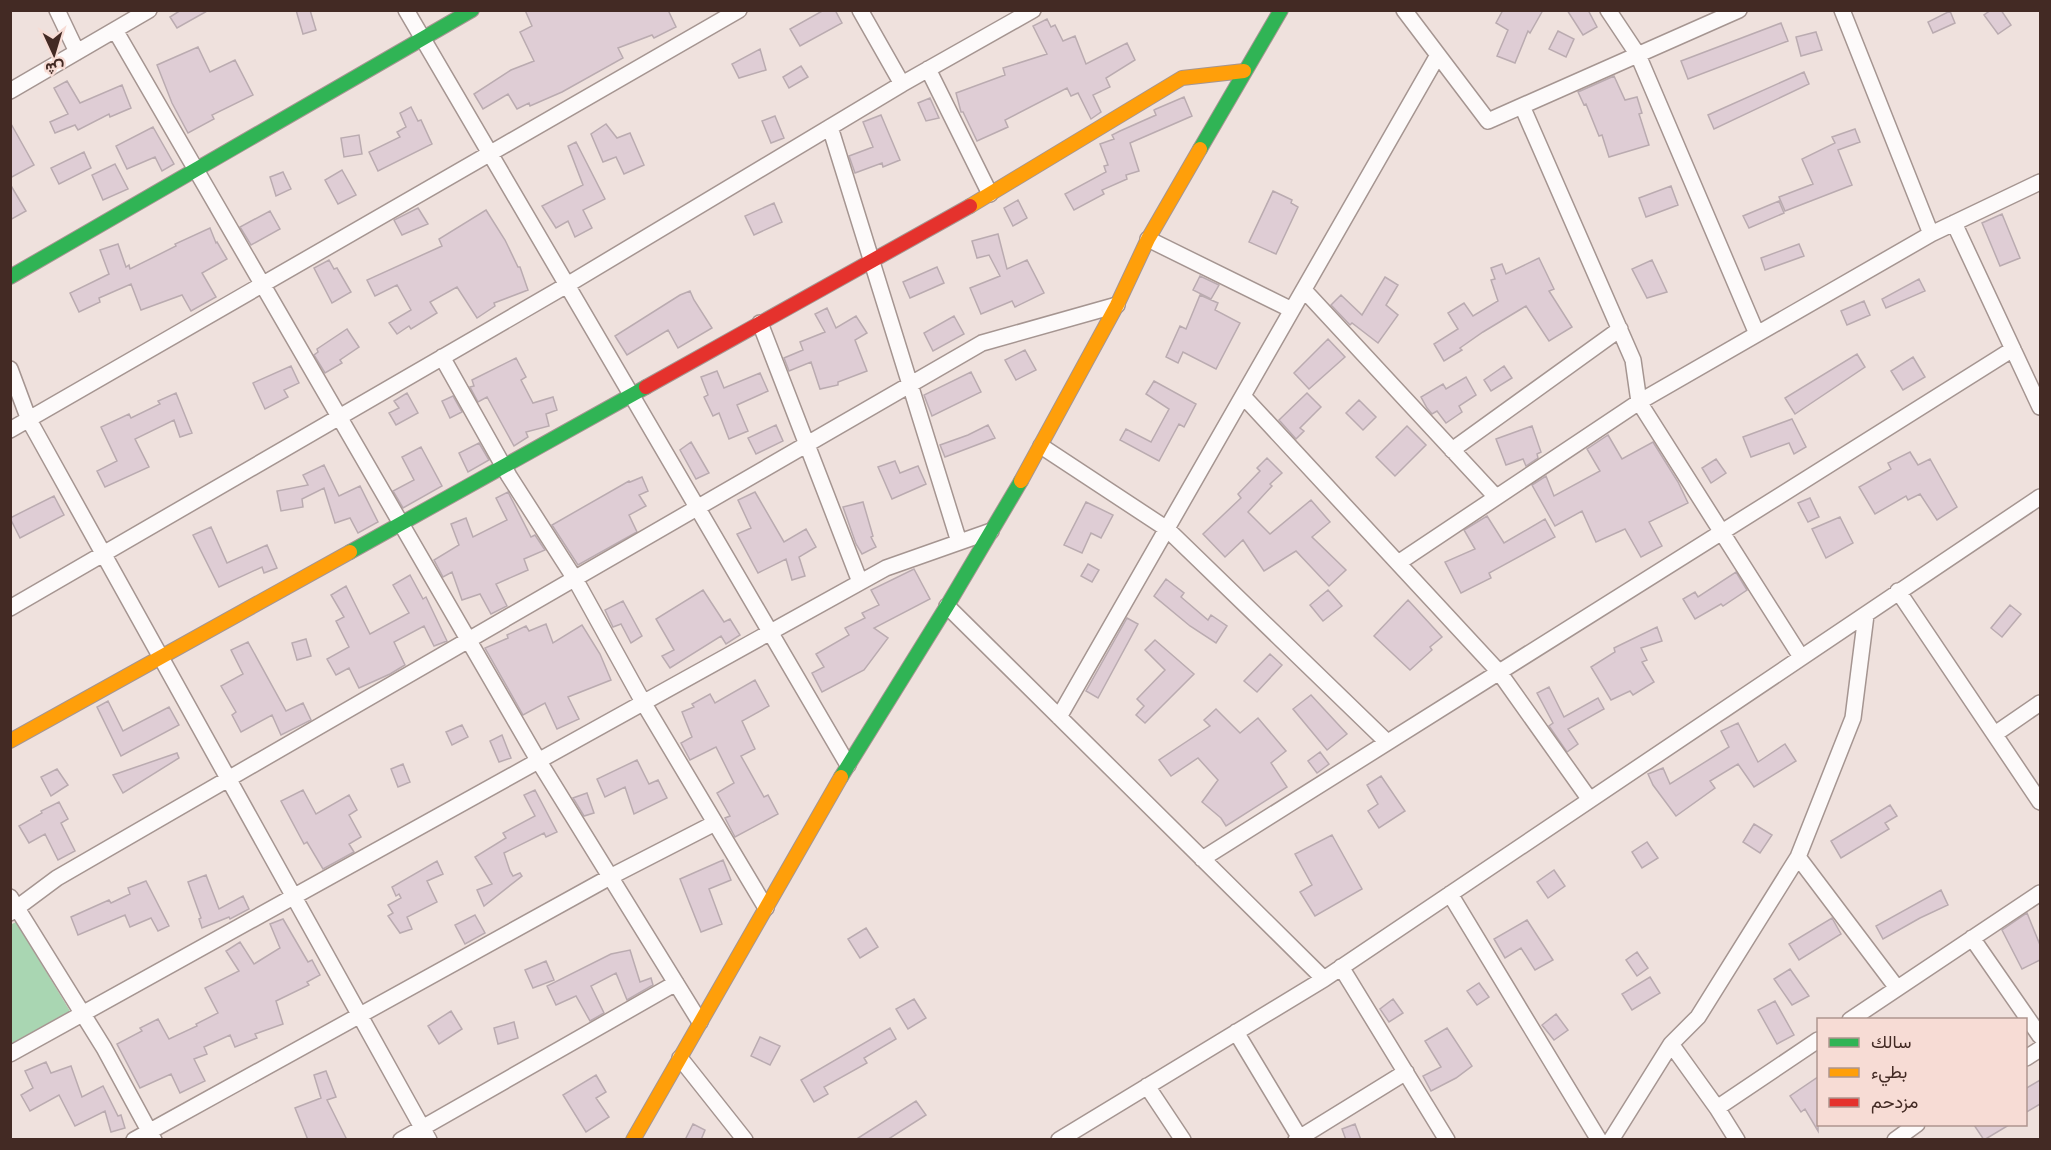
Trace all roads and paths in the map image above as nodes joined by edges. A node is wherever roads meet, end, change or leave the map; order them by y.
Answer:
1 (57, 10) edge
2 (149, 10) edge
3 (406, 10) edge
4 (472, 10) edge
5 (739, 10) edge
6 (860, 10) edge
7 (1033, 10) edge
8 (1281, 10) edge
9 (1404, 10) edge
10 (1608, 10) edge
11 (1739, 10) edge
12 (1842, 10) edge
13 (114, 30) junction
14 (423, 39) junction
15 (77, 52) junction
16 (1638, 55) junction
17 (1438, 56) junction
18 (928, 69) junction
19 (1244, 71) junction
20 (902, 84) junction
21 (10, 91) edge
22 (1522, 106) junction
23 (830, 127) junction
24 (490, 154) junction
25 (196, 170) junction
26 (2040, 182) edge
27 (990, 195) junction
28 (1954, 224) junction
29 (1931, 234) junction
30 (1148, 239) junction
31 (871, 261) junction
32 (10, 277) edge
33 (262, 285) junction
34 (567, 285) junction
35 (1304, 290) junction
36 (1117, 305) junction
37 (1292, 310) junction
38 (760, 323) junction
39 (1620, 329) junction
40 (1757, 334) junction
41 (2013, 349) junction
42 (442, 357) junction
43 (10, 369) edge
44 (910, 385) junction
45 (631, 394) junction
46 (1243, 396) junction
47 (1639, 402) junction
48 (2040, 407) edge
49 (339, 417) junction
50 (29, 420) junction
51 (10, 430) edge
52 (808, 444) junction
53 (1041, 446) junction
54 (1452, 450) junction
55 (503, 466) junction
56 (1496, 497) junction
57 (2040, 497) edge
58 (697, 508) junction
59 (401, 523) junction
60 (1167, 529) junction
61 (991, 531) junction
62 (1722, 532) junction
63 (959, 542) junction
64 (104, 554) junction
65 (1398, 563) junction
66 (575, 579) junction
67 (860, 582) junction
68 (1898, 591) junction
69 (947, 606) junction
70 (10, 608) edge
71 (1866, 615) junction
72 (770, 631) junction
73 (468, 640) junction
74 (161, 657) junction
75 (1801, 657) junction
76 (1499, 672) junction
77 (643, 702) junction
78 (2040, 703) edge
79 (1059, 717) junction
80 (1995, 734) junction
81 (10, 741) edge
82 (1387, 742) junction
83 (538, 760) junction
84 (848, 765) junction
85 (229, 779) junction
86 (1590, 800) junction
87 (2040, 802) edge
88 (715, 823) junction
89 (1798, 857) junction
90 (1202, 859) junction
91 (610, 877) junction
92 (2040, 893) edge
93 (1450, 894) junction
94 (294, 896) junction
95 (13, 906) edge
96 (766, 908) junction
97 (1972, 938) junction
98 (1341, 967) junction
99 (1324, 979) junction
100 (676, 983) junction
101 (1897, 988) junction
102 (83, 1014) junction
103 (360, 1015) junction
104 (1853, 1018) edge
105 (700, 1022) junction
106 (1236, 1032) junction
107 (2040, 1036) edge
108 (1817, 1041) edge
109 (1671, 1044) junction
110 (2040, 1049) edge
111 (10, 1054) edge
112 (2027, 1057) edge
113 (680, 1058) junction
114 (1406, 1072) junction
115 (1147, 1086) junction
116 (1717, 1108) junction
117 (1916, 1126) edge
118 (426, 1133) edge
119 (152, 1135) edge
120 (1299, 1139) edge
121 (134, 1140) edge
122 (401, 1140) edge
123 (633, 1140) edge
124 (745, 1140) edge
125 (1059, 1140) edge
126 (1183, 1140) edge
127 (1447, 1140) edge
128 (1599, 1140) edge
129 (1611, 1140) edge
130 (1737, 1140) edge
131 (1895, 1140) edge

1 - 15 street
2 - 13 street
3 - 14 street
4 - 14 street
5 - 24 street
6 - 20 street
7 - 18 street
8 - 19 street
9 - 17 street
10 - 16 street
11 - 16 street
12 - 29 street
13 - 15 street
13 - 25 street
14 - 24 street
14 - 25 street
15 - 21 street
16 - 22 street
16 - 40 street
17 - 22 street
17 - 35 street
18 - 20 street
18 - 27 street
19 - 27 street
19 - 30 street
20 - 23 street
22 - 39 street
23 - 31 street
23 - 34 street
24 - 33 street
24 - 34 street
25 - 32 street
25 - 33 street
26 - 28 street
27 - 31 street
28 - 29 street
28 - 41 street
29 - 40 street
30 - 36 street
30 - 37 street
31 - 38 street
31 - 44 street
33 - 49 street
33 - 50 street
34 - 42 street
34 - 45 street
35 - 37 street
35 - 54 street
36 - 44 street
36 - 53 street
37 - 46 street
38 - 45 street
38 - 52 street
39 - 47 street
39 - 54 street
40 - 47 street
41 - 48 street
41 - 62 street
42 - 49 street
42 - 55 street
43 - 50 street
44 - 52 street
44 - 63 street
45 - 55 street
45 - 58 street
46 - 60 street
46 - 65 street
47 - 56 street
47 - 62 street
49 - 59 street
49 - 64 street
50 - 51 street
50 - 64 street
52 - 58 street
52 - 67 street
53 - 60 street
53 - 61 street
54 - 56 street
55 - 59 street
55 - 66 street
56 - 65 street
57 - 68 street
58 - 66 street
58 - 72 street
59 - 73 street
59 - 74 street
60 - 79 street
60 - 82 street
61 - 63 street
61 - 69 street
62 - 75 street
62 - 76 street
63 - 67 street
64 - 70 street
64 - 74 street
65 - 76 street
66 - 73 street
66 - 77 street
67 - 72 street
68 - 71 street
68 - 80 street
69 - 79 street
69 - 84 street
71 - 75 street
71 - 89 street
72 - 77 street
72 - 84 street
73 - 83 street
73 - 85 street
74 - 81 street
74 - 85 street
75 - 86 street
76 - 82 street
76 - 86 street
77 - 83 street
77 - 88 street
78 - 80 street
79 - 90 street
80 - 87 street
82 - 90 street
83 - 91 street
83 - 94 street
84 - 96 street
85 - 94 street
85 - 95 street
86 - 93 street
88 - 91 street
88 - 96 street
89 - 101 street
89 - 109 street
90 - 99 street
91 - 100 street
91 - 103 street
92 - 97 street
93 - 98 street
93 - 128 street
94 - 102 street
94 - 103 street
95 - 102 street
96 - 105 street
97 - 101 street
97 - 107 street
98 - 99 street
98 - 114 street
99 - 106 street
100 - 105 street
100 - 118 street
101 - 104 street
102 - 111 street
102 - 119 street
103 - 118 street
103 - 119 street
105 - 113 street
106 - 115 street
106 - 120 street
108 - 116 street
109 - 116 street
109 - 129 street
110 - 112 street
113 - 123 street
113 - 124 street
114 - 120 street
114 - 127 street
115 - 125 street
115 - 126 street
116 - 130 street
117 - 131 street
118 - 122 street
119 - 121 street

